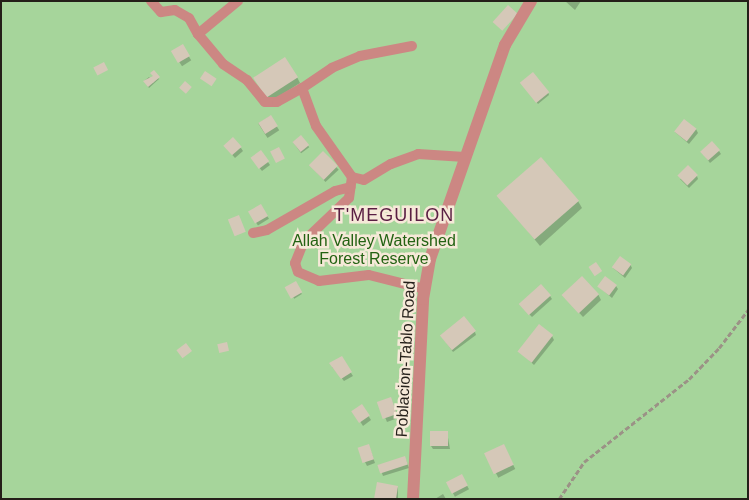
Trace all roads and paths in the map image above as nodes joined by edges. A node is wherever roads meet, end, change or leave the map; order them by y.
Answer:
1 (151, 1) edge
2 (238, 1) edge
3 (531, 1) edge
4 (198, 34) junction
5 (412, 46) dead end
6 (302, 88) junction
7 (465, 157) junction
8 (352, 182) junction
9 (253, 233) dead end
10 (425, 289) junction
11 (748, 310) edge
12 (413, 499) edge
13 (559, 499) edge

1 - 4 street
2 - 4 street
3 - 7 street, Poblacion-Tablo Road
4 - 6 street
5 - 6 street
6 - 8 street
7 - 8 street
7 - 10 street, Poblacion-Tablo Road
8 - 9 street
8 - 10 street
10 - 12 street, Poblacion-Tablo Road
11 - 13 path

